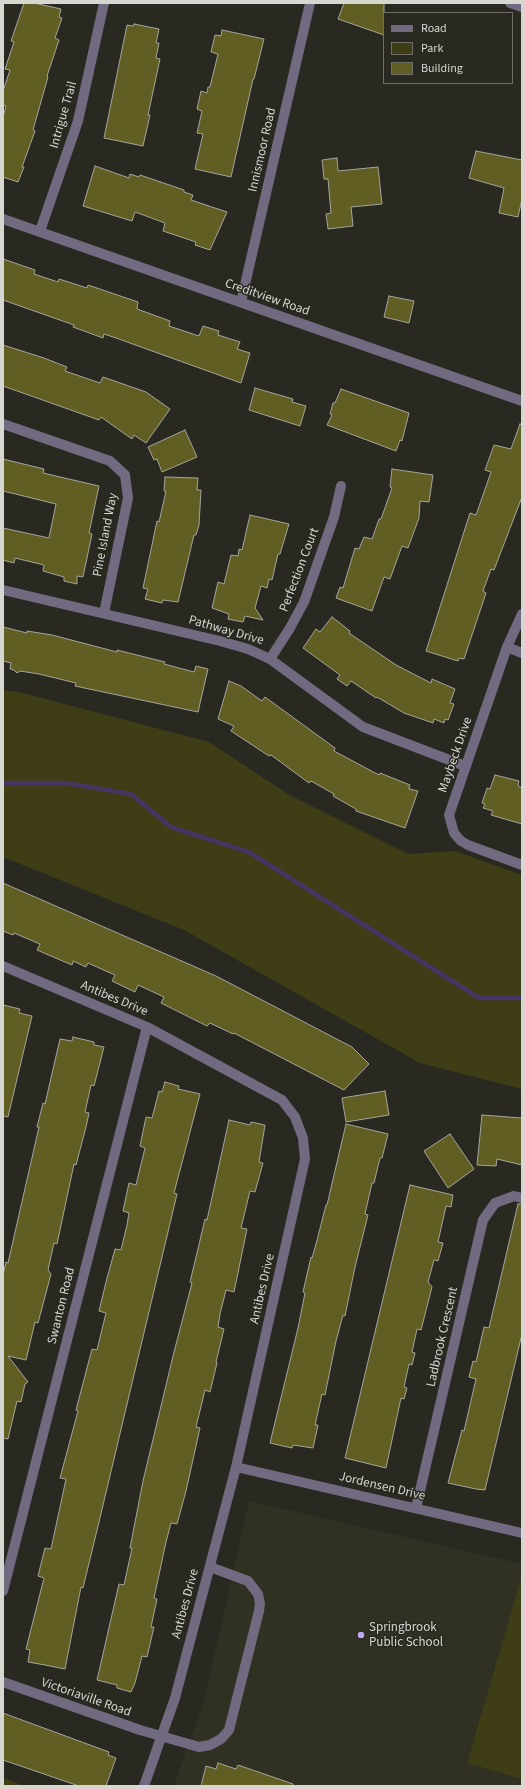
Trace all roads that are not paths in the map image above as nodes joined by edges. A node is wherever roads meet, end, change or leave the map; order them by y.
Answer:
1 (104, 3) edge
2 (310, 3) edge
3 (510, 3) edge
4 (522, 7) edge
5 (3, 219) edge
6 (40, 231) junction
7 (241, 302) junction
8 (522, 401) edge
9 (3, 424) edge
10 (341, 486) dead end
11 (3, 590) edge
12 (104, 613) junction
13 (522, 614) edge
14 (508, 647) junction
15 (522, 653) edge
16 (270, 658) junction
17 (465, 766) junction
18 (522, 865) edge
19 (3, 966) edge
20 (147, 1027) junction
21 (522, 1198) edge
22 (236, 1467) junction
23 (416, 1508) junction
24 (522, 1534) edge
25 (210, 1567) junction
26 (3, 1591) edge
27 (3, 1682) edge
28 (161, 1737) junction
29 (144, 1786) edge

1 - 6 street, Intrigue Trail
2 - 7 street, Innismoor Road
3 - 4 street
5 - 6 street, Creditview Road
6 - 7 street, Creditview Road
7 - 8 street, Creditview Road
9 - 12 street, Pine Island Way
10 - 16 street, Perfection Court
11 - 12 street, Pathway Drive
12 - 16 street, Pathway Drive
13 - 14 street, Maybeck Drive
14 - 15 street
14 - 17 street, Maybeck Drive
16 - 17 street, Pathway Drive
17 - 18 street, Maybeck Drive
19 - 20 street, Antibes Drive
20 - 22 street, Antibes Drive
20 - 26 street, Swanton Road
21 - 23 street, Ladbrook Crescent
22 - 23 street, Jordensen Drive
22 - 25 street, Antibes Drive
23 - 24 street, Jordensen Drive
25 - 28 street, Antibes Drive
25 - 28 street, Victoriaville Road
27 - 28 street, Victoriaville Road
28 - 29 street, Antibes Drive

